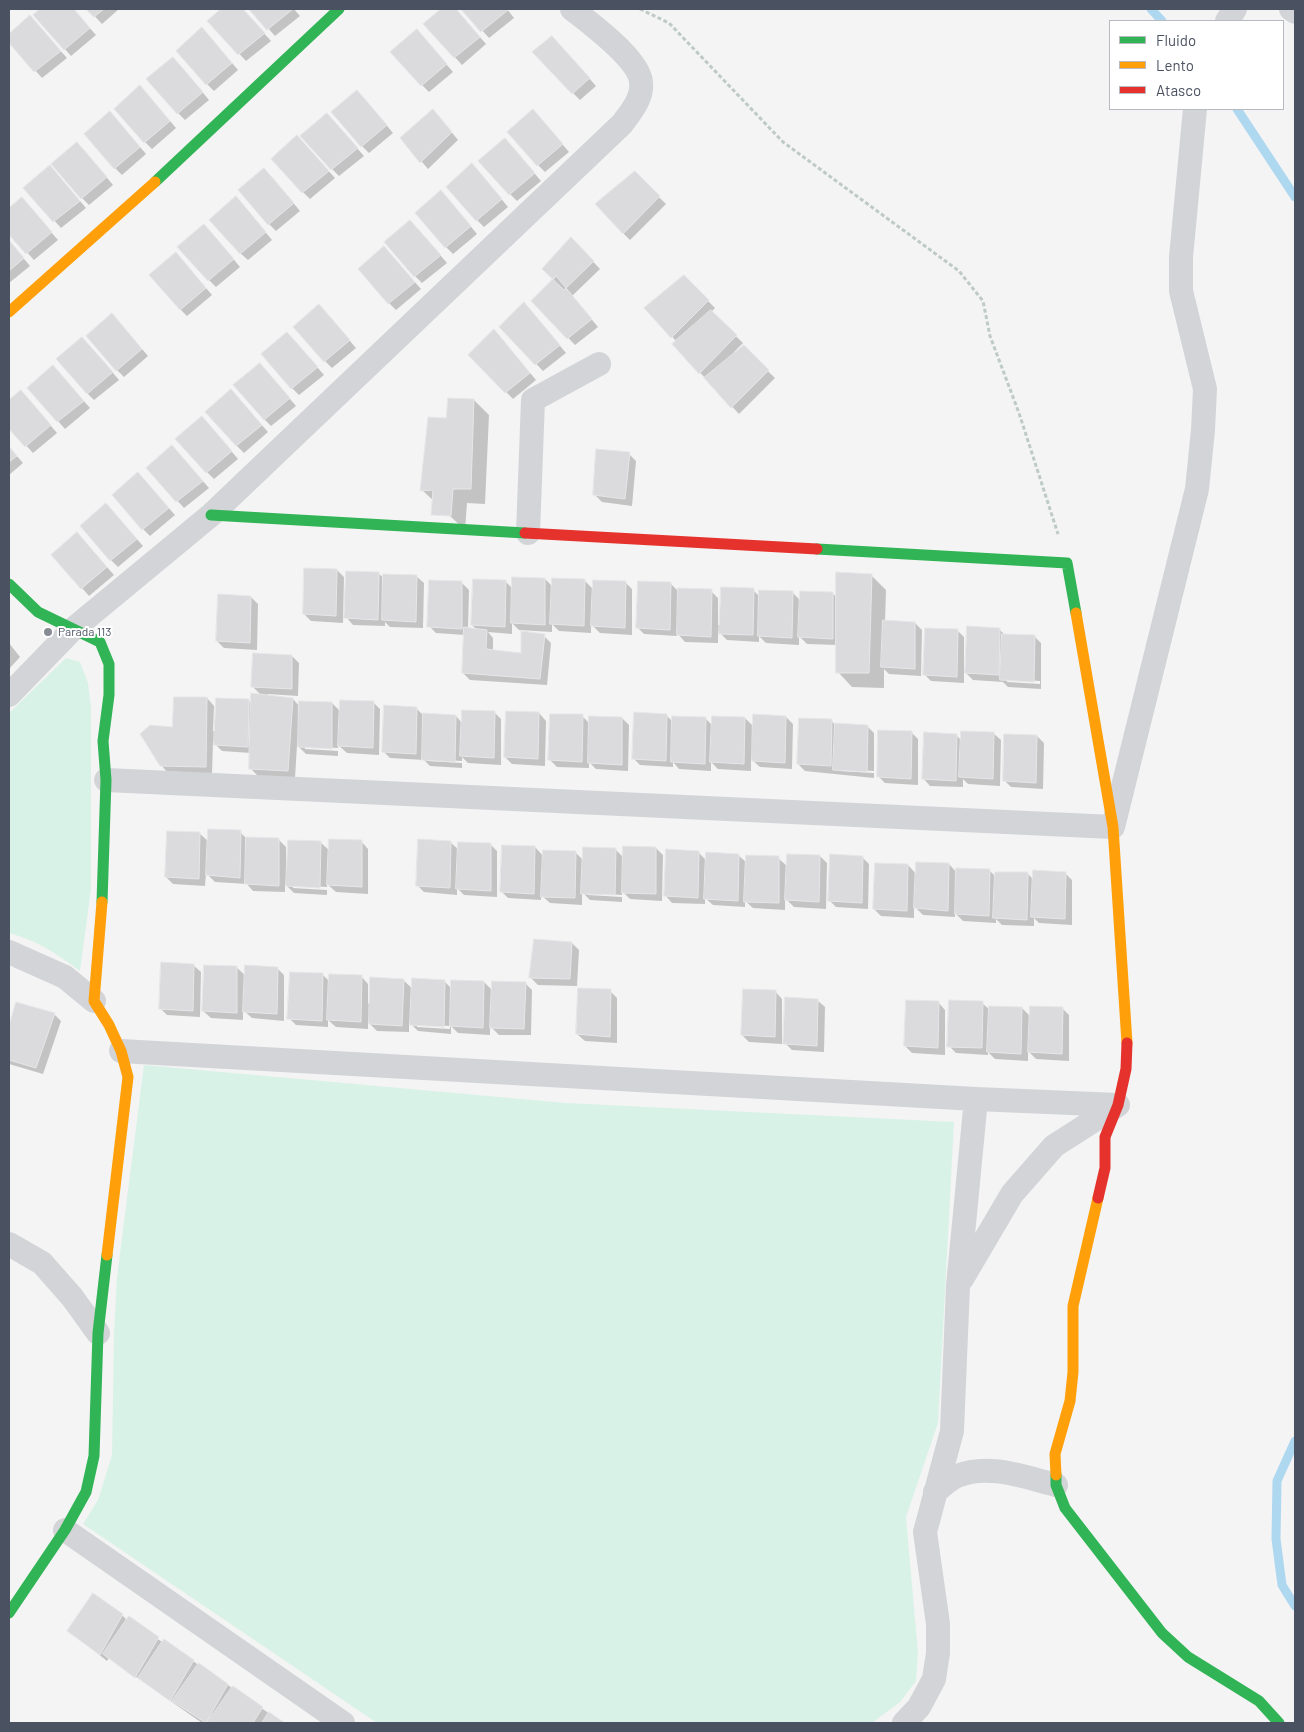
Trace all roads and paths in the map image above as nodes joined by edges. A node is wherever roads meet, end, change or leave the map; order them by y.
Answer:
1 (339, 9) edge
2 (572, 9) edge
3 (640, 9) edge
4 (1235, 9) edge
5 (1291, 9) edge
6 (1295, 12) edge
7 (1228, 20) edge
8 (1195, 110) edge
9 (9, 312) edge
10 (600, 364) dead end
11 (211, 515) junction
12 (528, 533) junction
13 (1067, 563) junction
14 (9, 584) edge
15 (72, 630) junction
16 (9, 695) edge
17 (106, 780) junction
18 (1114, 827) junction
19 (9, 952) edge
20 (94, 1001) junction
21 (121, 1051) junction
22 (976, 1100) junction
23 (1118, 1105) junction
24 (9, 1244) edge
25 (958, 1286) junction
26 (98, 1333) junction
27 (1056, 1485) junction
28 (935, 1492) junction
29 (65, 1530) junction
30 (9, 1612) edge
31 (343, 1723) edge
32 (904, 1723) edge
33 (1278, 1723) edge

1 - 9 street
2 - 11 street
3 - 13 path
4 - 7 street
5 - 6 street
8 - 18 street
10 - 12 street
11 - 12 street
11 - 15 street
12 - 13 street
13 - 18 street
14 - 15 street
15 - 16 street
15 - 17 street
17 - 18 street
17 - 20 street
18 - 23 street
19 - 20 street
20 - 21 street
21 - 22 street
21 - 26 street
22 - 23 street
22 - 25 street
23 - 25 street
23 - 27 street
24 - 26 street
25 - 28 street
26 - 29 street
27 - 28 street
27 - 33 street
28 - 32 street
29 - 30 street
29 - 31 street

